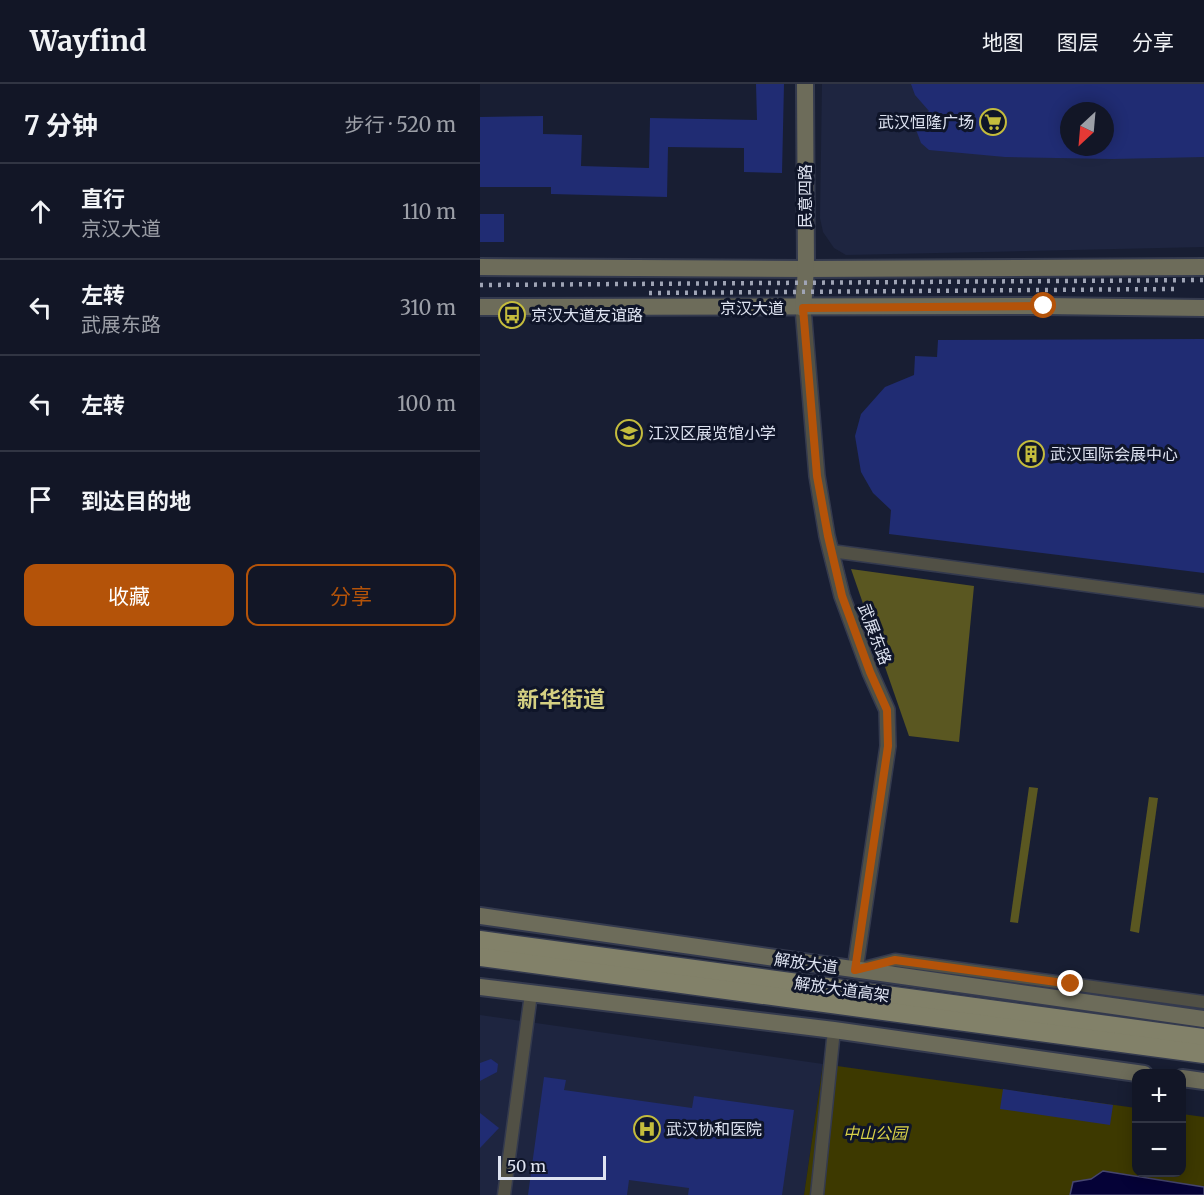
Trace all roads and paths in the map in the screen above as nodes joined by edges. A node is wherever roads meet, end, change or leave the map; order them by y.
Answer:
1 (805, 84) edge
2 (480, 267) edge
3 (1204, 267) edge
4 (806, 269) junction
5 (480, 307) edge
6 (803, 308) junction
7 (1204, 308) edge
8 (831, 551) junction
9 (1204, 601) edge
10 (480, 916) edge
11 (480, 940) edge
12 (480, 957) edge
13 (855, 970) junction
14 (480, 987) edge
15 (531, 994) junction
16 (1204, 1002) edge
17 (1204, 1019) edge
18 (834, 1030) junction
19 (1204, 1038) edge
20 (1204, 1054) edge
21 (1132, 1072) edge
22 (1186, 1079) edge
23 (1204, 1081) edge
24 (504, 1195) edge
25 (817, 1195) edge

1 - 4 main road, 民意四路
2 - 4 main road
3 - 4 main road
4 - 6 main road, 民意四路
5 - 6 main road, 京汉大道
6 - 7 main road, 京汉大道
6 - 8 street, 武展东路
8 - 9 street
8 - 13 street, 武展东路
10 - 13 main road, 解放大道
11 - 19 main road, 解放大道高架
12 - 20 main road, 解放大道高架
13 - 16 street
13 - 17 main road, 解放大道
14 - 15 main road
15 - 18 main road
15 - 24 street
18 - 21 main road
18 - 25 street
22 - 23 main road

